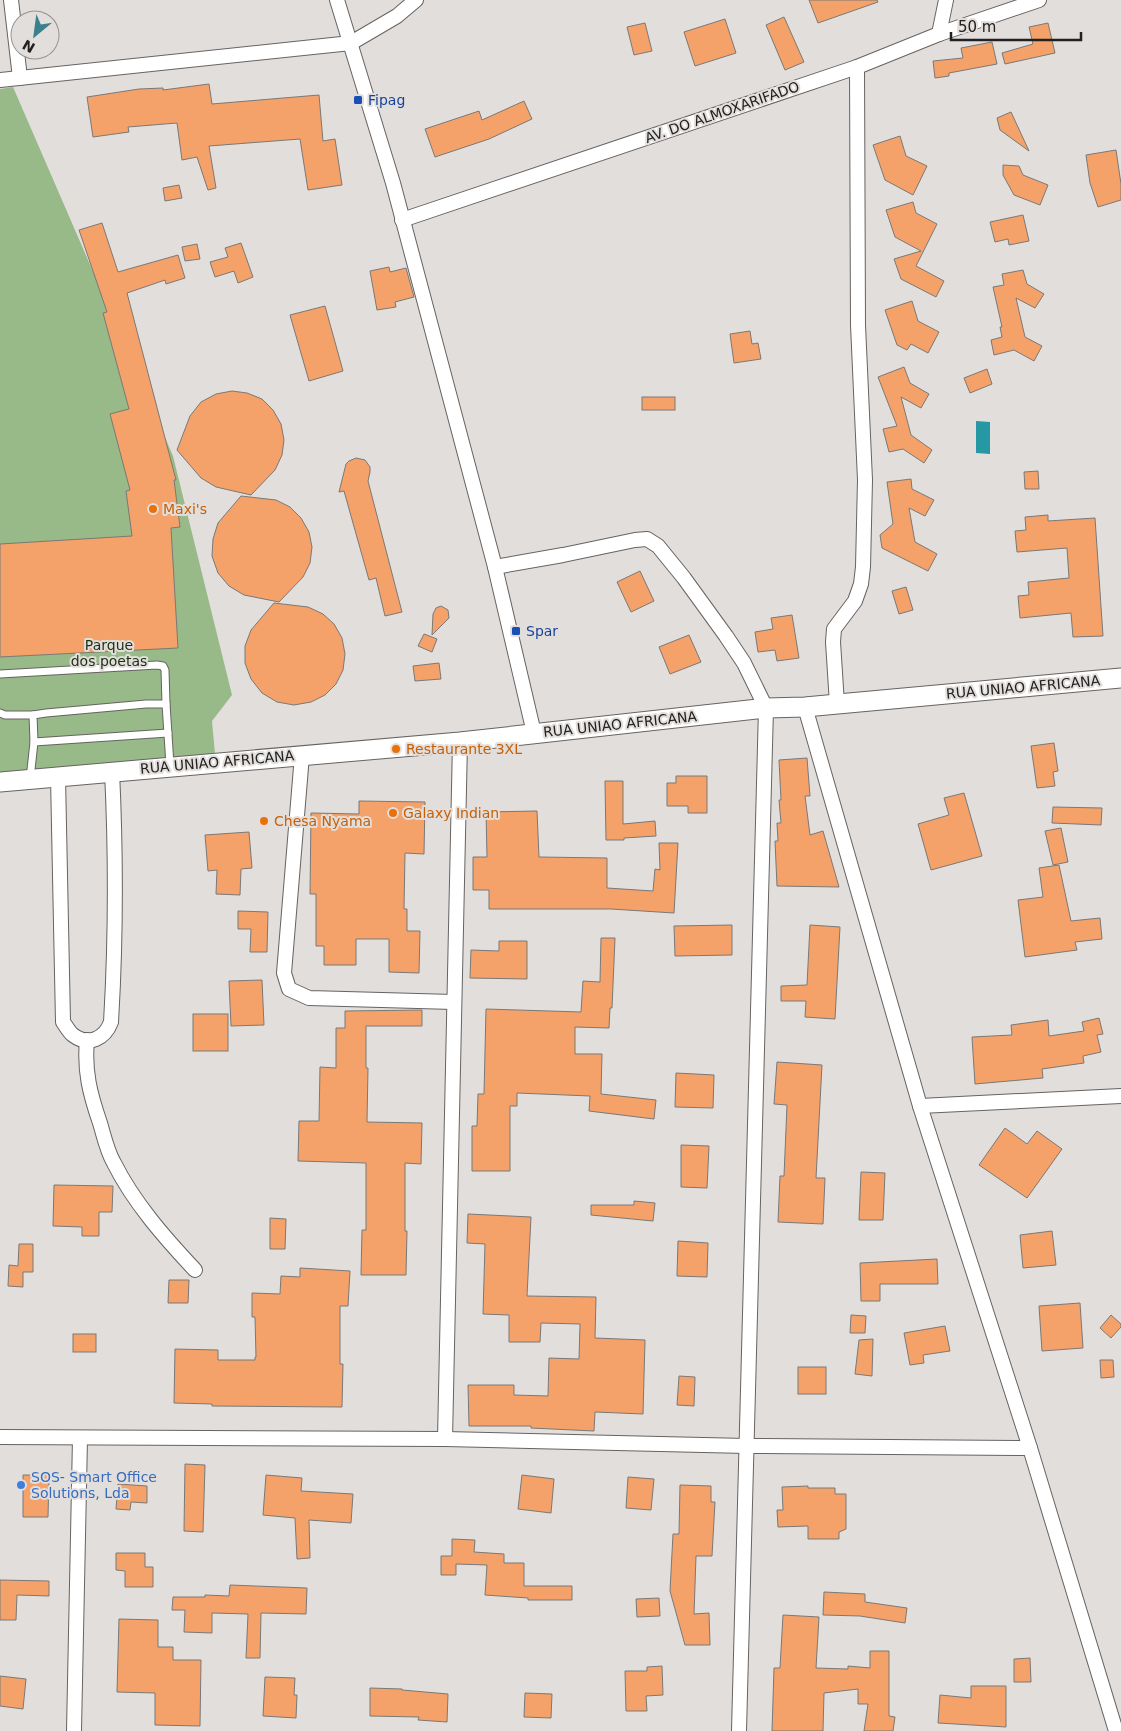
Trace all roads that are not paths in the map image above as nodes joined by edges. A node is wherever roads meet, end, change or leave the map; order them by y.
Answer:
1 (11, 0) edge
2 (337, 0) edge
3 (416, 0) edge
4 (946, 0) edge
5 (1039, 0) edge
6 (939, 34) junction
7 (351, 43) junction
8 (857, 67) junction
9 (20, 78) junction
10 (0, 80) edge
11 (402, 220) junction
12 (495, 567) junction
13 (0, 674) edge
14 (1121, 678) edge
15 (166, 704) junction
16 (837, 704) junction
17 (805, 707) junction
18 (766, 708) junction
19 (0, 713) edge
20 (33, 714) junction
21 (534, 732) junction
22 (168, 733) junction
23 (34, 742) junction
24 (460, 742) junction
25 (302, 755) junction
26 (170, 766) junction
27 (112, 771) junction
28 (58, 777) junction
29 (30, 779) junction
30 (0, 782) edge
31 (454, 1002) junction
32 (88, 1040) junction
33 (1121, 1096) edge
34 (920, 1106) junction
35 (195, 1270) dead end
36 (0, 1437) edge
37 (80, 1438) junction
38 (445, 1439) junction
39 (747, 1446) junction
40 (1030, 1448) junction
41 (74, 1731) edge
42 (739, 1731) edge
43 (1116, 1731) edge

1 - 9 street
2 - 7 street
3 - 7 street
4 - 6 street
5 - 6 street, AV. DO ALMOXARIFADO
6 - 8 street, AV. DO ALMOXARIFADO
7 - 9 street
7 - 11 street
8 - 11 street, AV. DO ALMOXARIFADO
8 - 16 street
9 - 10 street
11 - 12 street
12 - 18 street
12 - 21 street
13 - 15 lane
14 - 16 main road, RUA UNIAO AFRICANA
15 - 20 lane
15 - 22 lane
16 - 17 main road, RUA UNIAO AFRICANA
17 - 18 main road, RUA UNIAO AFRICANA
17 - 34 street
18 - 21 main road, RUA UNIAO AFRICANA
18 - 39 street
19 - 20 lane
20 - 23 lane
21 - 24 main road, RUA UNIAO AFRICANA
22 - 23 lane
22 - 26 lane
23 - 29 lane
24 - 25 main road, RUA UNIAO AFRICANA
24 - 31 street
25 - 26 main road, RUA UNIAO AFRICANA
25 - 31 street
26 - 27 main road, RUA UNIAO AFRICANA
27 - 28 main road, RUA UNIAO AFRICANA
27 - 32 street
28 - 29 main road, RUA UNIAO AFRICANA
28 - 32 street
29 - 30 main road, RUA UNIAO AFRICANA
31 - 38 street
32 - 35 street
33 - 34 street
34 - 40 street
36 - 37 street
37 - 38 street
37 - 41 street
38 - 39 street
39 - 40 street
39 - 42 street
40 - 43 street

